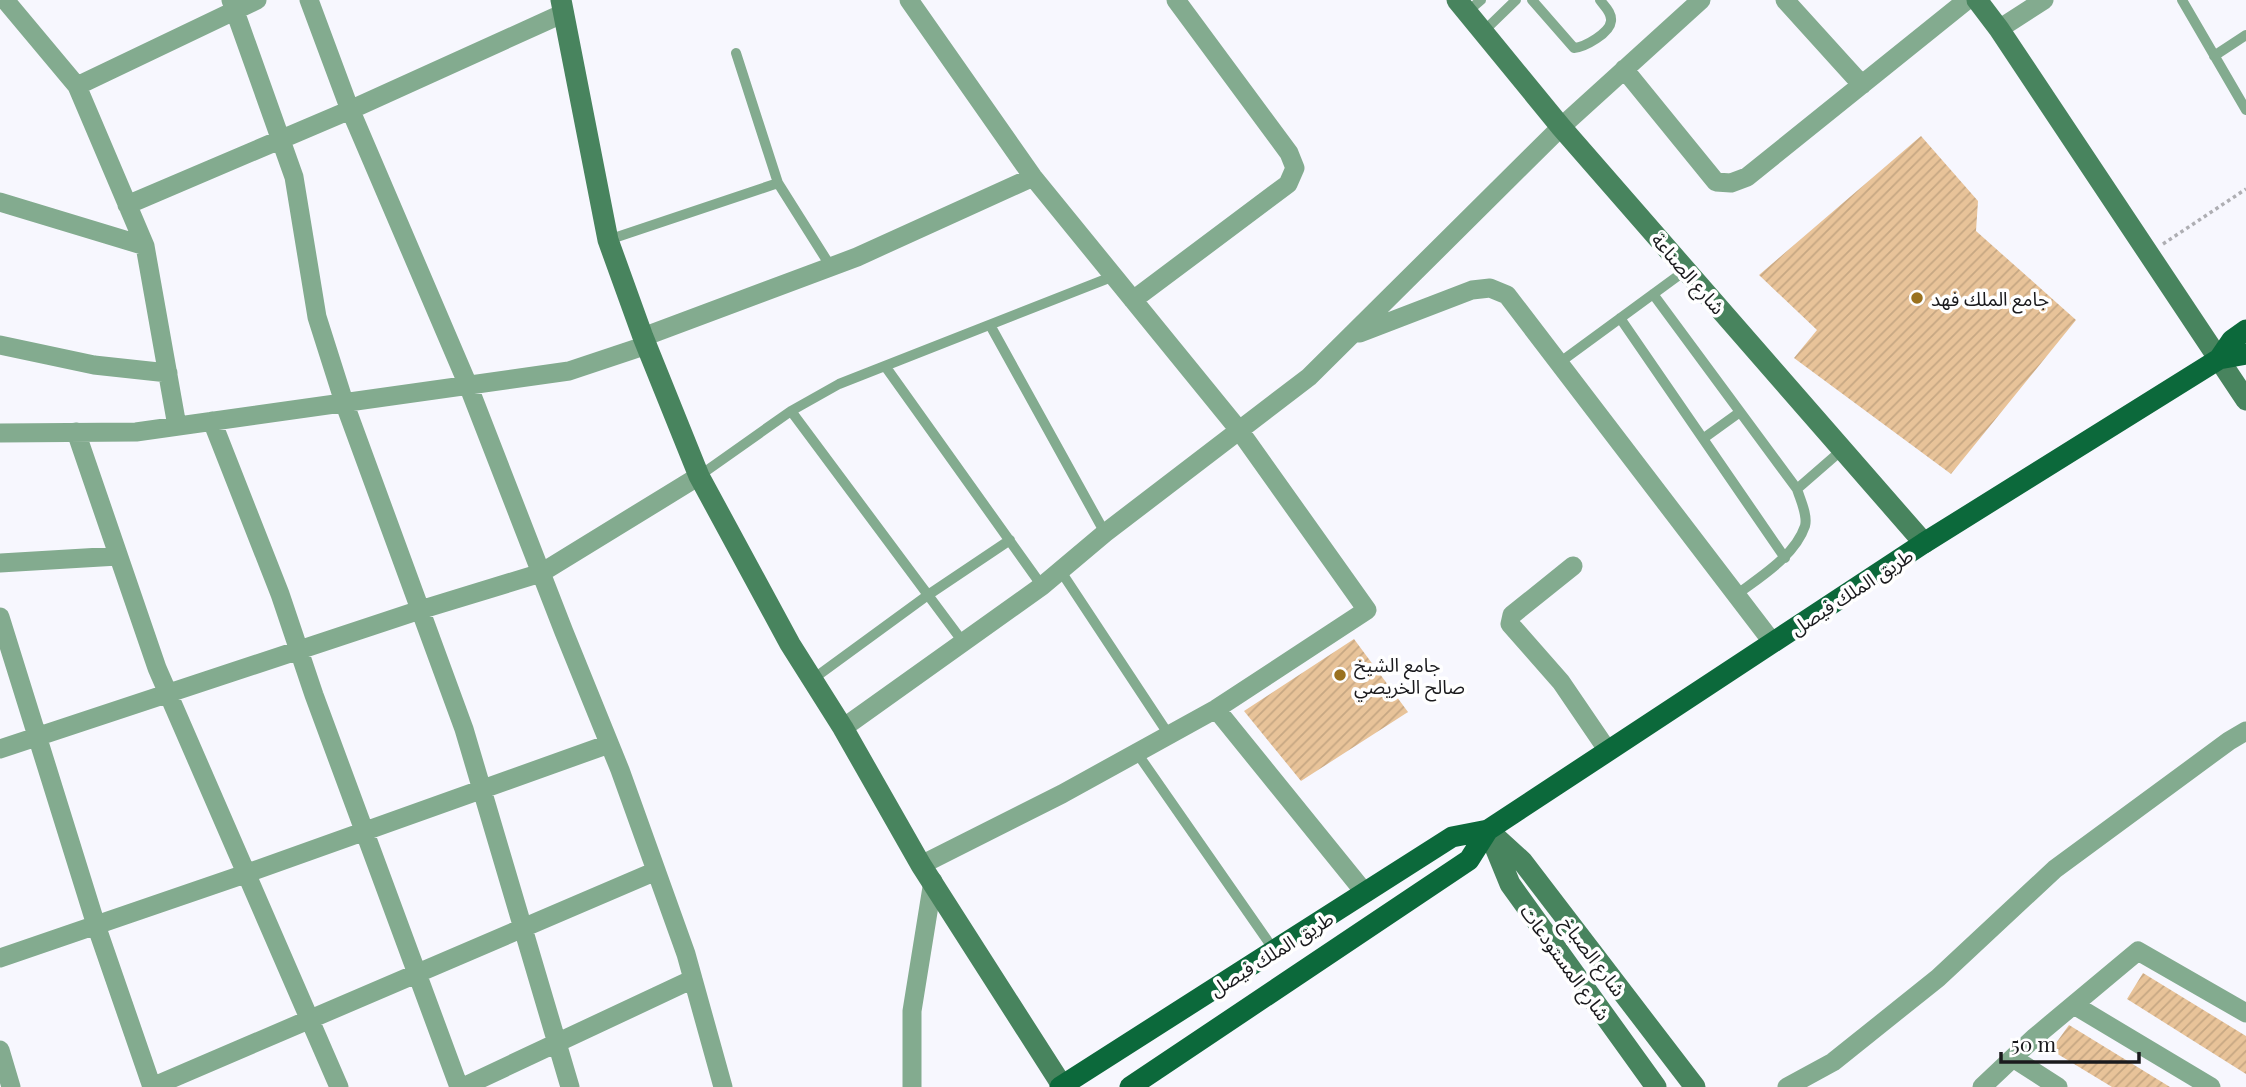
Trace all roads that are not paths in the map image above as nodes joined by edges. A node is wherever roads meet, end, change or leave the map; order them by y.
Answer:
1 (5, 0) edge
2 (257, 0) edge
3 (309, 0) edge
4 (909, 0) edge
5 (1176, 0) edge
6 (1516, 0) edge
7 (1532, 0) edge
8 (1600, 0) edge
9 (1701, 0) edge
10 (1786, 0) edge
11 (1967, 0) edge
12 (1977, 0) edge
13 (2044, 0) edge
14 (2182, 0) edge
15 (1468, 4) edge
16 (233, 5) edge
17 (562, 7) edge
18 (1999, 29) junction
19 (1483, 32) junction
20 (2246, 35) edge
21 (736, 53) dead end
22 (2214, 56) junction
23 (1624, 69) junction
24 (1861, 85) junction
25 (77, 86) junction
26 (350, 110) junction
27 (2246, 110) edge
28 (1560, 127) junction
29 (281, 139) junction
30 (1033, 177) junction
31 (778, 183) junction
32 (0, 202) edge
33 (127, 205) junction
34 (608, 240) junction
35 (145, 246) junction
36 (831, 267) junction
37 (1686, 270) junction
38 (1114, 276) junction
39 (1653, 294) junction
40 (1133, 300) junction
41 (1620, 318) junction
42 (990, 325) junction
43 (2246, 330) edge
44 (1353, 336) junction
45 (645, 341) junction
46 (0, 345) edge
47 (2246, 354) edge
48 (2219, 359) junction
49 (1559, 363) junction
50 (885, 366) junction
51 (168, 373) junction
52 (468, 385) junction
53 (2246, 400) edge
54 (344, 402) junction
55 (791, 411) junction
56 (1740, 412) junction
57 (212, 421) junction
58 (177, 426) junction
59 (1239, 430) junction
60 (76, 432) junction
61 (0, 433) edge
62 (1704, 438) junction
63 (1843, 449) junction
64 (699, 475) junction
65 (1797, 489) junction
66 (1105, 533) junction
67 (1010, 540) junction
68 (1924, 543) junction
69 (118, 556) junction
70 (1785, 558) junction
71 (0, 562) edge
72 (1573, 566) dead end
73 (1060, 570) junction
74 (541, 573) junction
75 (1042, 586) junction
76 (928, 595) junction
77 (1736, 595) junction
78 (420, 610) junction
79 (0, 617) edge
80 (963, 642) junction
81 (1773, 643) junction
82 (299, 650) junction
83 (812, 679) junction
84 (168, 694) junction
85 (1216, 709) junction
86 (843, 728) junction
87 (2246, 731) edge
88 (1169, 735) junction
89 (37, 737) junction
90 (609, 744) junction
91 (0, 749) edge
92 (1608, 751) junction
93 (1137, 752) junction
94 (481, 789) junction
95 (1488, 830) junction
96 (364, 831) junction
97 (656, 871) junction
98 (927, 873) junction
99 (245, 874) junction
100 (1365, 893) junction
101 (96, 925) junction
102 (523, 929) junction
103 (1274, 951) junction
104 (0, 958) edge
105 (417, 975) junction
106 (693, 979) junction
107 (2074, 1005) junction
108 (2246, 1013) edge
109 (309, 1021) junction
110 (557, 1043) junction
111 (0, 1050) edge
112 (2013, 1058) junction
113 (11, 1087) edge
114 (152, 1087) edge
115 (339, 1087) edge
116 (461, 1087) edge
117 (570, 1087) edge
118 (723, 1087) edge
119 (912, 1087) edge
120 (1061, 1087) edge
121 (1129, 1087) edge
122 (1656, 1087) edge
123 (1695, 1087) edge
124 (1787, 1087) edge
125 (1982, 1087) edge
126 (2058, 1087) edge
127 (2211, 1087) edge

1 - 25 street
2 - 16 street
3 - 26 street
4 - 30 street
5 - 40 street
6 - 19 lane
7 - 8 lane
9 - 23 street
10 - 24 street
11 - 24 street
12 - 18 street
13 - 18 street
14 - 22 lane
15 - 19 street, شارع الصناعة
16 - 25 street
16 - 29 street
17 - 26 street
17 - 34 street
18 - 48 street
19 - 28 street, شارع الصناعة
20 - 22 lane
21 - 31 lane
22 - 27 lane
23 - 24 street
23 - 28 street
25 - 33 street
26 - 29 street
26 - 52 street
28 - 37 street, شارع الصناعة
28 - 44 street
29 - 33 street
29 - 54 street
30 - 36 street
30 - 38 street
31 - 34 lane
31 - 36 lane
32 - 35 street
33 - 35 street
34 - 45 street
35 - 51 street
36 - 45 street
37 - 39 lane
37 - 63 street, شارع الصناعة
38 - 40 street
38 - 42 lane
39 - 41 lane
39 - 56 lane
40 - 59 street
41 - 49 lane
41 - 62 lane
42 - 50 lane
42 - 66 lane
43 - 48 main road, طريق الملك فيصل
44 - 49 street
44 - 59 street
45 - 52 street
45 - 64 street
46 - 51 street
47 - 48 main road, طريق الملك فيصل
48 - 53 street
48 - 68 main road, طريق الملك فيصل
49 - 77 street
50 - 55 lane
50 - 67 lane
51 - 58 street
52 - 54 street
52 - 74 street
54 - 57 street
54 - 78 street
55 - 64 lane
55 - 76 lane
56 - 62 lane
56 - 65 lane
57 - 58 street
57 - 82 street
58 - 60 street
59 - 66 street
59 - 85 street
60 - 61 street
60 - 69 street
62 - 70 lane
63 - 65 lane
63 - 68 street, شارع الصناعة
64 - 74 street
64 - 83 street
65 - 70 lane
66 - 73 street
67 - 75 lane
67 - 76 lane
68 - 81 main road, طريق الملك فيصل
69 - 71 street
69 - 84 street
70 - 77 lane
72 - 92 street
73 - 75 street
73 - 88 lane
74 - 78 street
74 - 90 street
75 - 80 street
76 - 80 lane
76 - 83 lane
77 - 81 street
78 - 82 street
78 - 94 street
79 - 89 street
80 - 86 street
81 - 92 main road, طريق الملك فيصل
82 - 84 street
82 - 96 street
83 - 86 street
84 - 89 street
84 - 99 street
85 - 88 street
85 - 100 street
86 - 98 street
87 - 124 street
88 - 93 street
89 - 91 street
89 - 101 street
90 - 94 street
90 - 97 street
92 - 95 main road, طريق الملك فيصل
93 - 98 street
93 - 103 lane
94 - 96 street
94 - 102 street
95 - 100 main road, طريق الملك فيصل
95 - 121 main road, طريق الملك فيصل
95 - 122 street, شارع المستودعات
95 - 123 street, شارع الصباخ
96 - 99 street
96 - 105 street
97 - 102 street
97 - 106 street
98 - 119 street
98 - 120 street
99 - 101 street
99 - 109 street
100 - 103 main road, طريق الملك فيصل
101 - 104 street
101 - 114 street
102 - 105 street
102 - 110 street
103 - 120 main road, طريق الملك فيصل
105 - 109 street
105 - 116 street
106 - 110 street
106 - 118 street
107 - 108 street
107 - 112 street
107 - 127 street
109 - 114 street
109 - 115 street
110 - 116 street
110 - 117 street
111 - 113 street
112 - 125 street
112 - 126 street

